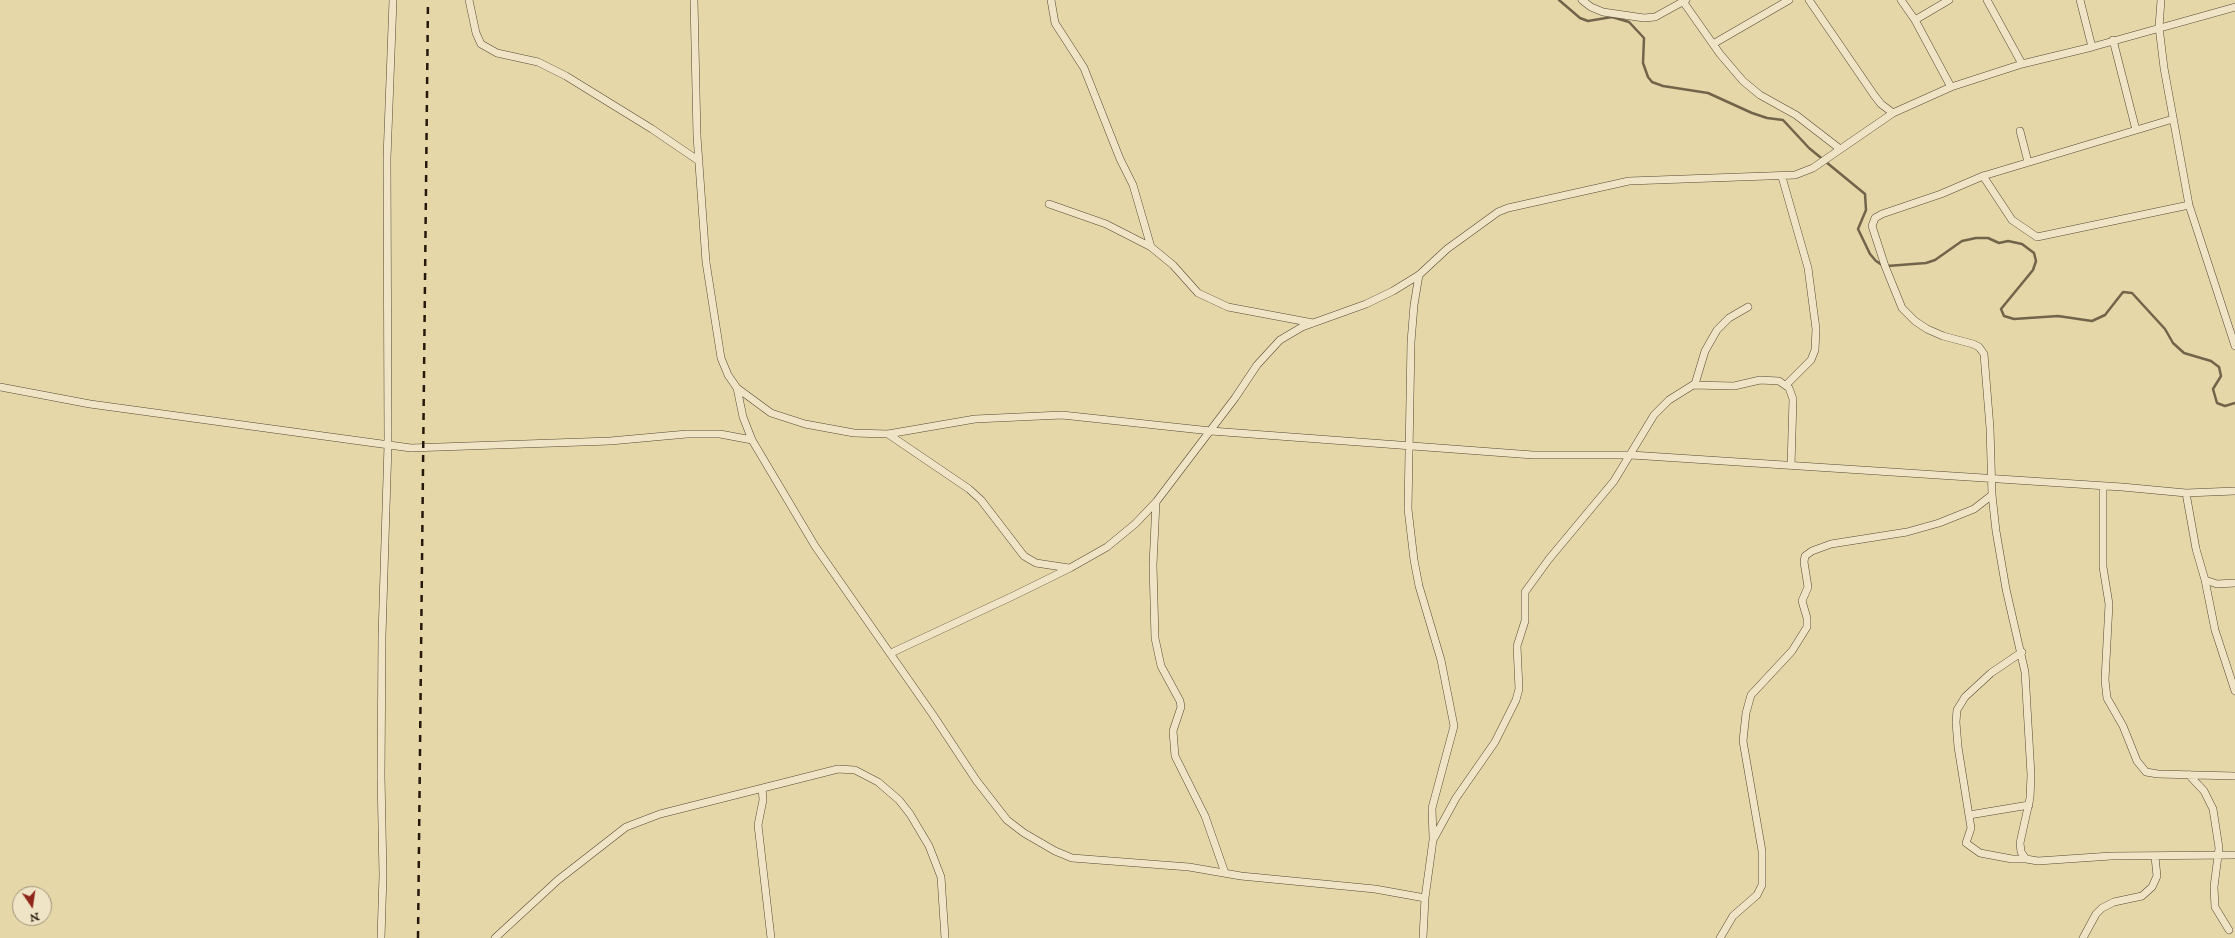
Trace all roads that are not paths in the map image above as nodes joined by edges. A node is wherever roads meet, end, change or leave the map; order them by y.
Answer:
1 (393, 0) edge
2 (469, 0) edge
3 (694, 0) edge
4 (1051, 0) edge
5 (1582, 0) edge
6 (1684, 0) edge
7 (1789, 0) edge
8 (1809, 0) edge
9 (1901, 0) edge
10 (1948, 0) edge
11 (1987, 0) edge
12 (2080, 0) edge
13 (2161, 0) edge
14 (2235, 7) edge
15 (1915, 20) junction
16 (2159, 27) junction
17 (2113, 40) junction
18 (1713, 44) junction
19 (2092, 47) junction
20 (2022, 64) junction
21 (1951, 87) junction
22 (1893, 113) junction
23 (2174, 119) junction
24 (2136, 130) junction
25 (2020, 131) dead end
26 (1840, 149) junction
27 (699, 161) junction
28 (2028, 162) junction
29 (1983, 176) junction
30 (1782, 177) junction
31 (1049, 204) dead end
32 (2189, 205) junction
33 (1151, 247) junction
34 (1419, 275) junction
35 (1748, 307) dead end
36 (1313, 323) junction
37 (2235, 346) edge
38 (1695, 384) junction
39 (1786, 385) junction
40 (0, 387) edge
41 (737, 388) junction
42 (1211, 430) junction
43 (888, 434) junction
44 (752, 440) junction
45 (388, 445) junction
46 (1409, 446) junction
47 (1631, 455) junction
48 (1791, 466) junction
49 (1991, 479) junction
50 (2103, 486) junction
51 (2235, 491) edge
52 (2186, 493) junction
53 (1992, 495) junction
54 (1156, 502) junction
55 (1070, 568) junction
56 (2205, 580) junction
57 (2235, 583) edge
58 (2022, 652) junction
59 (891, 653) junction
60 (2235, 691) edge
61 (2189, 775) junction
62 (2235, 776) edge
63 (762, 788) junction
64 (2029, 805) junction
65 (1969, 815) junction
66 (1433, 840) junction
67 (2219, 855) junction
68 (2235, 855) edge
69 (2156, 857) junction
70 (2026, 859) junction
71 (1225, 874) junction
72 (1425, 898) junction
73 (2229, 930) dead end
74 (382, 938) edge
75 (495, 938) edge
76 (771, 938) edge
77 (945, 938) edge
78 (1423, 938) edge
79 (1720, 938) edge
80 (2083, 938) edge

1 - 45 street
2 - 27 street
3 - 27 street
4 - 33 street
5 - 6 street
6 - 18 street
7 - 18 street
8 - 22 street
9 - 15 street
10 - 15 street
11 - 20 street
12 - 19 street
13 - 16 street
14 - 16 street
15 - 21 street
16 - 17 street
16 - 23 street
17 - 19 street
17 - 24 street
18 - 26 street
19 - 20 street
20 - 21 street
21 - 22 street
22 - 26 street
23 - 24 street
23 - 32 street
24 - 28 street
25 - 28 street
26 - 30 street
27 - 41 street
28 - 29 street
29 - 32 street
29 - 49 street
30 - 34 street
30 - 39 street
31 - 33 street
32 - 37 street
33 - 36 street
34 - 36 street
34 - 46 street
35 - 38 street
36 - 42 street
38 - 39 street
38 - 47 street
39 - 48 street
40 - 45 street
41 - 43 street
41 - 44 street
42 - 43 street
42 - 46 street
42 - 54 street
43 - 55 street
44 - 45 street
44 - 59 street
45 - 74 street
46 - 47 street
46 - 66 street
47 - 48 street
47 - 66 street
48 - 49 street
49 - 50 street
49 - 53 street
50 - 52 street
50 - 61 street
51 - 52 street
52 - 56 street
53 - 58 street
53 - 79 street
54 - 55 street
54 - 71 street
55 - 59 street
56 - 57 street
56 - 60 street
58 - 64 street
58 - 65 street
59 - 71 street
61 - 62 street
61 - 67 street
63 - 75 street
63 - 76 street
63 - 77 street
64 - 65 street
64 - 70 street
65 - 70 street
66 - 72 street
67 - 68 street
67 - 69 street
67 - 73 street
69 - 70 street
69 - 80 street
71 - 72 street
72 - 78 street

